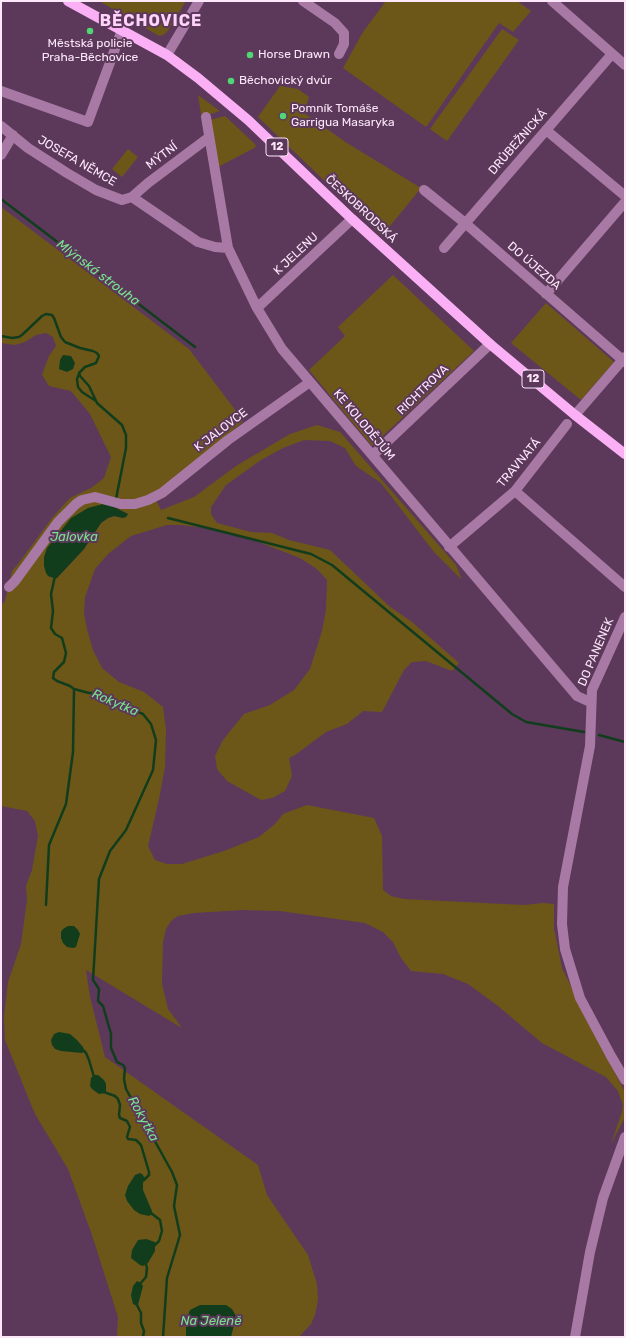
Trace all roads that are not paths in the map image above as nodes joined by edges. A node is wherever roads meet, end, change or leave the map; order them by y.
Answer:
1 (68, 1) edge
2 (199, 1) edge
3 (303, 1) edge
4 (552, 1) edge
5 (122, 30) junction
6 (339, 54) dead end
7 (612, 54) junction
8 (167, 55) junction
9 (625, 65) edge
10 (1, 91) edge
11 (206, 117) dead end
12 (1, 126) edge
13 (546, 130) junction
14 (13, 136) junction
15 (208, 138) junction
16 (1, 155) edge
17 (424, 190) dead end
18 (625, 196) edge
19 (132, 197) junction
20 (625, 202) edge
21 (352, 219) junction
22 (465, 223) junction
23 (228, 248) junction
24 (444, 248) dead end
25 (546, 294) junction
26 (257, 308) junction
27 (490, 344) junction
28 (624, 359) edge
29 (310, 382) junction
30 (575, 415) junction
31 (567, 424) dead end
32 (625, 454) edge
33 (373, 455) junction
34 (515, 491) junction
35 (450, 547) junction
36 (9, 587) dead end
37 (625, 588) edge
38 (625, 617) edge
39 (590, 702) junction
40 (625, 1080) edge
41 (625, 1137) edge
42 (576, 1337) edge

1 - 5 main road, ČESKOBRODSKÁ / 12
2 - 8 street
3 - 6 street
4 - 7 street
5 - 8 main road, ČESKOBRODSKÁ / 12
5 - 10 street
7 - 9 street
7 - 13 street, DRŮBEŽNICKÁ
8 - 21 main road, ČESKOBRODSKÁ / 12
11 - 15 street, KE KOLODĚJŮM
12 - 14 street, JOSEFA NĚMCE
13 - 18 street
13 - 22 street, DRŮBEŽNICKÁ
14 - 16 street
14 - 19 street, JOSEFA NĚMCE
15 - 19 street, MÝTNÍ
15 - 23 street, KE KOLODĚJŮM
17 - 22 street, DO ÚJEZDA
19 - 23 street
20 - 25 street
21 - 26 street, K JELENU
21 - 27 main road, ČESKOBRODSKÁ / 12
22 - 24 street, DRŮBEŽNICKÁ
22 - 25 street, DO ÚJEZDA
23 - 26 street, KE KOLODĚJŮM
25 - 28 street, DO ÚJEZDA
26 - 29 street, KE KOLODĚJŮM
27 - 30 main road, ČESKOBRODSKÁ / 12
27 - 33 street, RICHTROVA
28 - 30 street
29 - 33 street, KE KOLODĚJŮM
29 - 36 street, K JALOVCE
30 - 32 main road, ČESKOBRODSKÁ / 12
31 - 34 street, TRAVNATÁ
33 - 35 street, KE KOLODĚJŮM
34 - 35 street, TRAVNATÁ
34 - 37 street
35 - 39 street, KE KOLODĚJŮM
38 - 39 street, DO PANENEK
39 - 40 street, DO PANENEK
41 - 42 street

